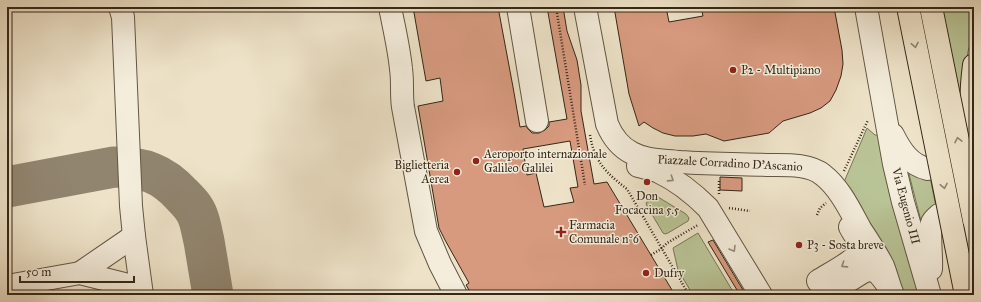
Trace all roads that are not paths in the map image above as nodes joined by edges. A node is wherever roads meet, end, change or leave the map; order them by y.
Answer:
1 (390, 7) edge
2 (518, 7) edge
3 (576, 7) edge
4 (585, 7) edge
5 (866, 7) edge
6 (908, 7) edge
7 (931, 7) edge
8 (124, 10) edge
9 (974, 65) edge
10 (882, 119) junction
11 (537, 120) dead end
12 (598, 127) junction
13 (974, 136) edge
14 (928, 169) dead end
15 (834, 193) junction
16 (939, 215) dead end
17 (974, 220) edge
18 (134, 236) junction
19 (80, 273) junction
20 (7, 286) edge
21 (822, 288) edge
22 (141, 291) edge
23 (892, 292) edge
24 (930, 294) edge
25 (456, 295) edge
26 (761, 295) edge
27 (966, 295) edge

1 - 25 street
2 - 11 street
3 - 12 street
4 - 12 street
5 - 10 street, Via Eugenio III
6 -> 27 highway, bridge
17 -> 7 highway, bridge
8 - 18 street
9 - 13 highway
10 - 14 street
10 - 24 street, Via Eugenio III
12 - 15 street, Piazzale Corradino D'Ascanio
12 -> 26 street, Piazzale Corradino D'Ascanio
15 -> 21 street
15 - 23 street, Piazzale Corradino D'Ascanio
16 - 24 street
18 - 19 street
18 - 22 street
19 - 20 street
19 - 22 street
21 - 23 street

